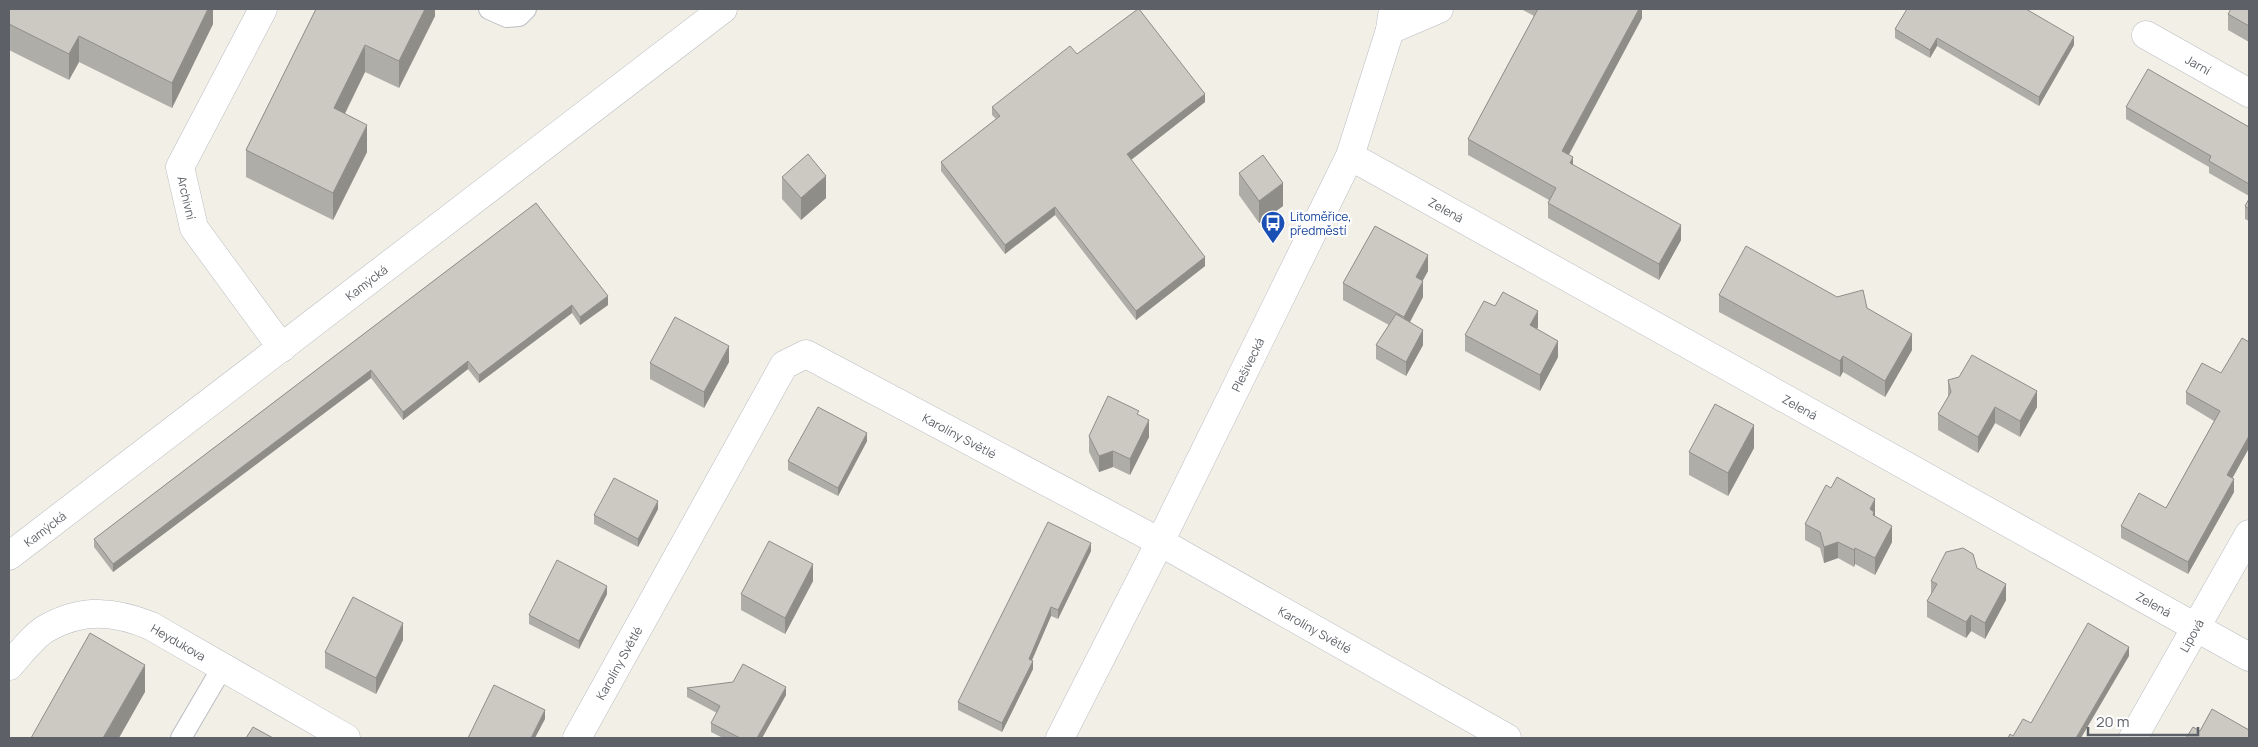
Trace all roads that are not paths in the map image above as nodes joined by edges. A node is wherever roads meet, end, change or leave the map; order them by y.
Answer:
1 (263, 9) edge
2 (489, 9) edge
3 (526, 9) edge
4 (1439, 9) edge
5 (711, 12) edge
6 (1391, 20) edge
7 (2146, 35) dead end
8 (2249, 93) edge
9 (1350, 156) junction
10 (282, 348) junction
11 (2249, 534) edge
12 (1160, 542) junction
13 (9, 556) edge
14 (2195, 627) junction
15 (2249, 657) edge
16 (9, 666) edge
17 (222, 668) junction
18 (181, 738) edge
19 (346, 738) edge
20 (577, 738) edge
21 (1060, 738) edge
22 (1507, 738) edge
23 (2133, 738) edge

1 - 10 street, Archivní
2 - 3 lane
4 - 6 street, Plešivecká
5 - 10 street, Kamýcká
6 - 9 street, Plešivecká
7 - 8 street, Jarní
9 - 12 street, Plešivecká
9 - 14 street, Zelená
10 - 13 street, Kamýcká
11 - 14 street, Lipová
12 - 20 street, Karolíny Světlé
12 - 21 street, Plešivecká
12 - 22 street, Karolíny Světlé
14 - 15 street, Zelená
14 - 23 street, Lipová
16 - 17 street, Heydukova
17 - 18 lane
17 - 19 street, Heydukova

